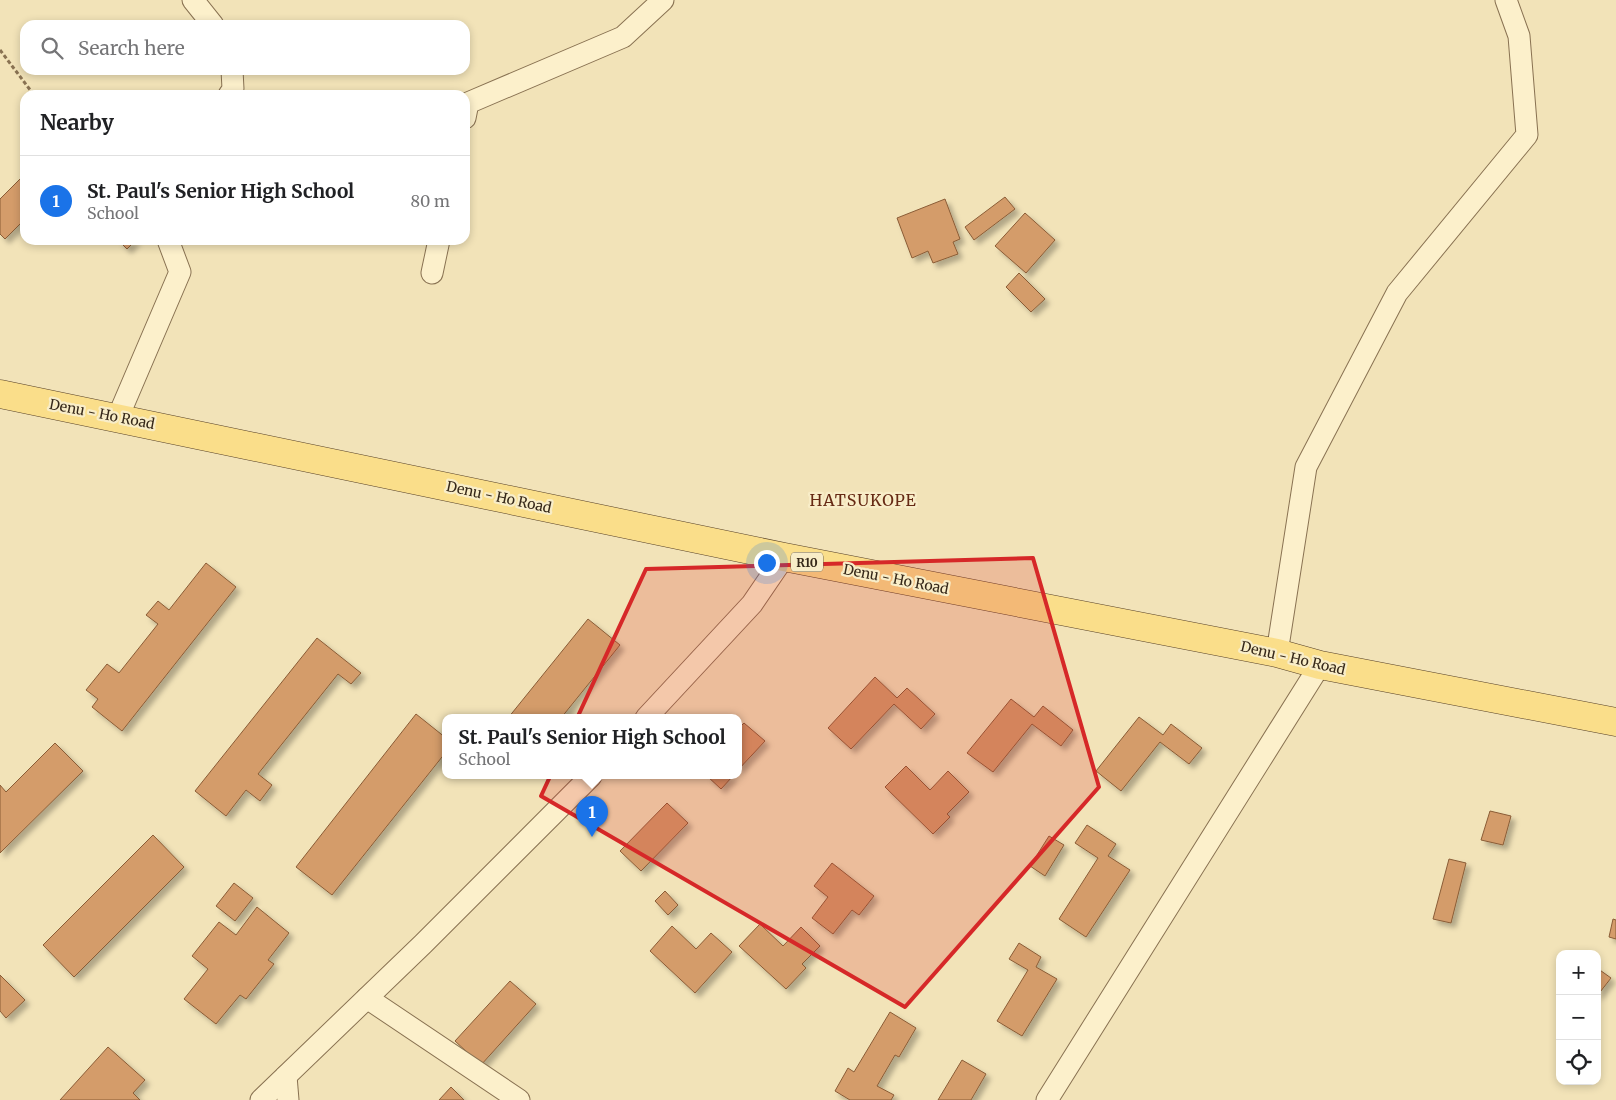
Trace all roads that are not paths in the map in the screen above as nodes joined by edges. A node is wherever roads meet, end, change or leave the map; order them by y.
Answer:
1 (193, 0) edge
2 (663, 0) edge
3 (1506, 0) edge
4 (209, 20) edge
5 (232, 75) edge
6 (232, 90) edge
7 (470, 102) edge
8 (170, 245) edge
9 (438, 245) edge
10 (432, 273) dead end
11 (0, 394) edge
12 (118, 417) junction
13 (784, 557) junction
14 (1277, 653) junction
15 (1320, 665) junction
16 (650, 714) edge
17 (1616, 722) edge
18 (588, 779) edge
19 (367, 998) junction
20 (286, 1076) junction
21 (261, 1100) edge
22 (288, 1100) edge
23 (520, 1100) edge
24 (1047, 1100) edge

1 - 4 street
2 - 7 street
3 - 14 street
5 - 6 street
8 - 12 street
9 - 10 street
11 - 12 main road, Denu - Ho Road / R10
12 - 13 main road, Denu - Ho Road / R10
13 - 14 main road, Denu - Ho Road / R10
13 - 16 street
14 - 15 main road, Denu - Ho Road / R10
15 - 17 main road, Denu - Ho Road / R10
15 - 24 street
18 - 19 street
19 - 20 street
19 - 23 street
20 - 21 street
20 - 22 street

